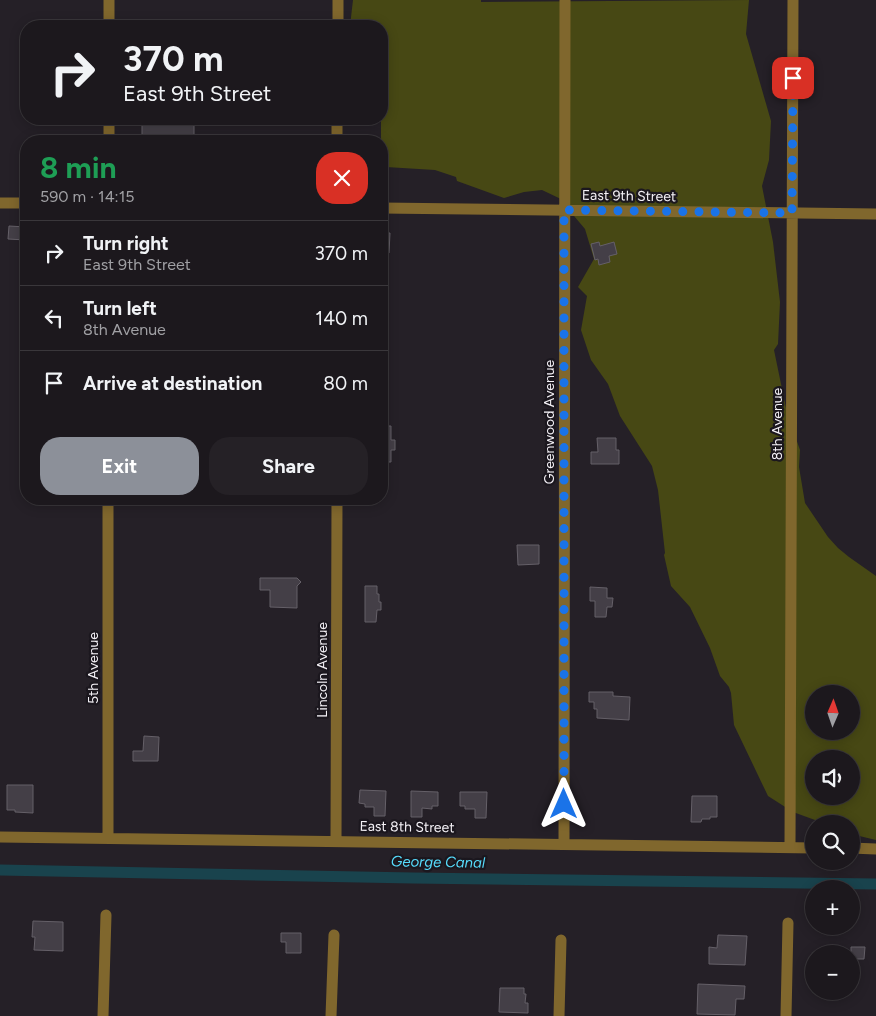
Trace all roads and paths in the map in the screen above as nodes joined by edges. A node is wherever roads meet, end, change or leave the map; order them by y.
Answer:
1 (109, 0) edge
2 (338, 0) edge
3 (565, 0) edge
4 (793, 0) edge
5 (109, 20) edge
6 (338, 20) edge
7 (0, 203) edge
8 (20, 203) edge
9 (388, 208) edge
10 (564, 210) junction
11 (792, 213) junction
12 (876, 214) edge
13 (108, 505) edge
14 (337, 505) edge
15 (0, 837) edge
16 (108, 838) junction
17 (336, 841) junction
18 (564, 844) junction
19 (790, 847) junction
20 (805, 848) edge
21 (860, 848) edge
22 (876, 848) edge
23 (106, 915) dead end
24 (788, 923) dead end
25 (334, 935) dead end
26 (561, 940) dead end
27 (103, 1016) edge
28 (331, 1016) edge
29 (559, 1016) edge
30 (786, 1016) edge

1 - 5 street
2 - 6 street
3 - 10 street, Greenwood Avenue
4 - 11 street, 8th Avenue
7 - 8 street
9 - 10 street, East 9th Street
10 - 11 street, East 9th Street
10 - 18 street, Greenwood Avenue
11 - 12 street, East 9th Street
11 - 19 street, 8th Avenue
13 - 16 street, 5th Avenue
14 - 17 street, Lincoln Avenue
15 - 16 street, East 8th Street
16 - 17 street, East 8th Street
17 - 18 street, East 8th Street
18 - 19 street, East 8th Street
19 - 20 street, East 8th Street
21 - 22 street
23 - 27 street
24 - 30 street
25 - 28 street
26 - 29 street

